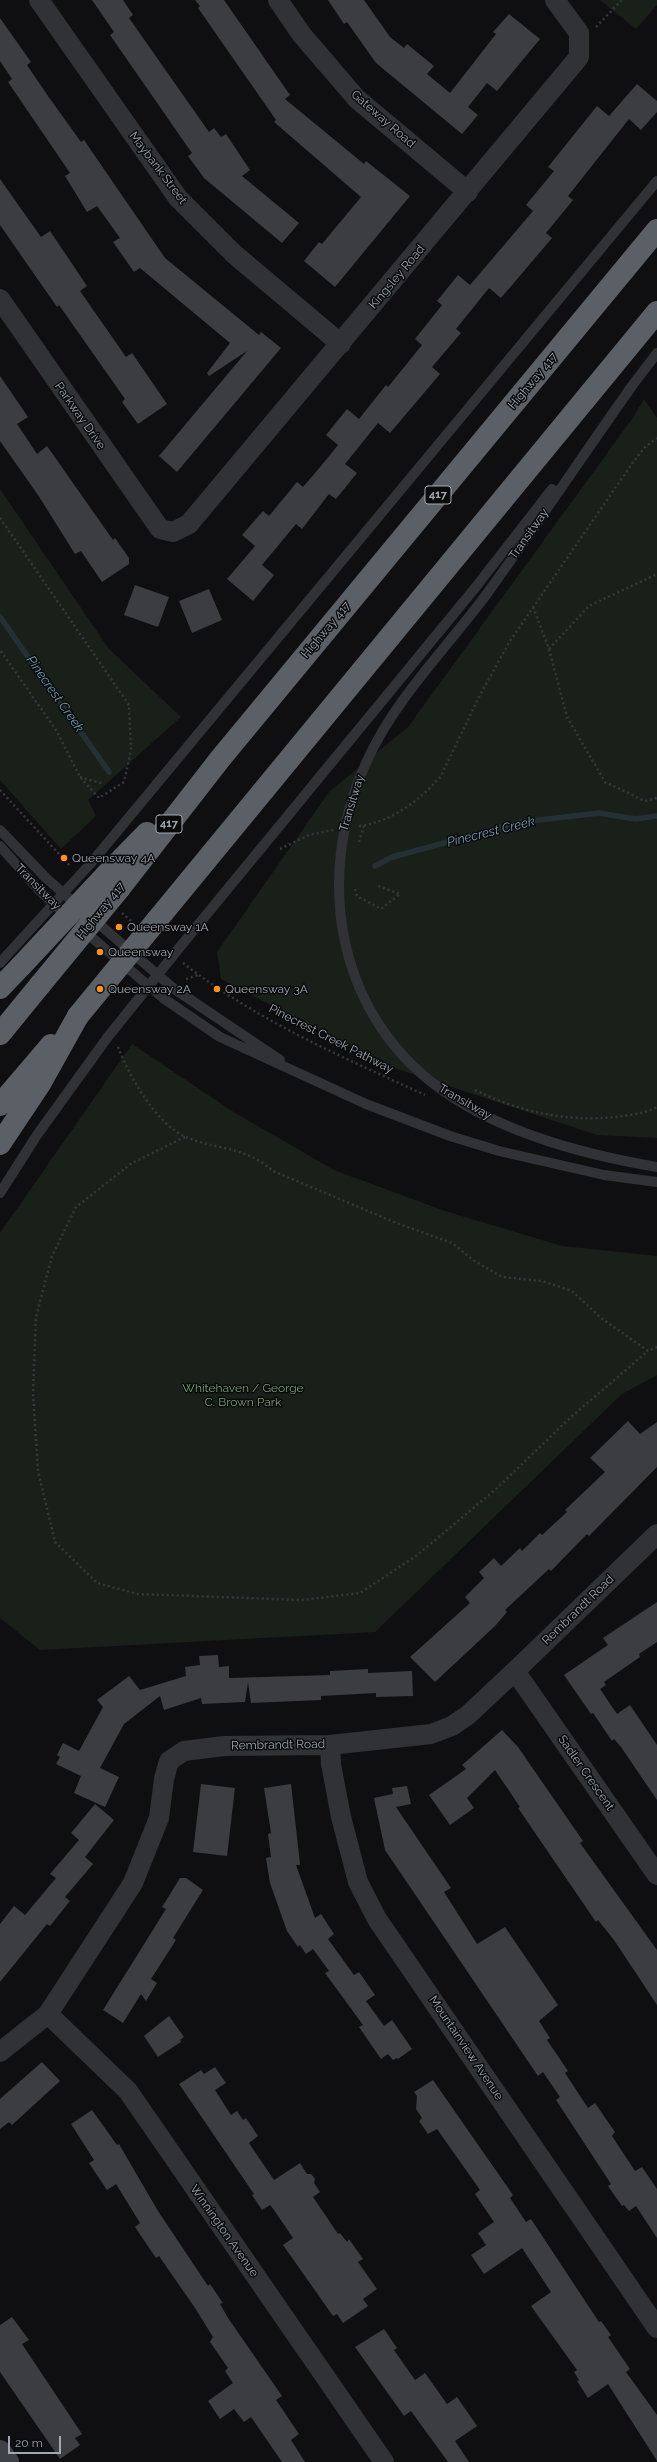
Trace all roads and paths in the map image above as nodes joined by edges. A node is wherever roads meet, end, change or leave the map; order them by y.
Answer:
1 (39, 0) edge
2 (278, 0) edge
3 (555, 0) edge
4 (622, 0) edge
5 (579, 45) junction
6 (657, 181) edge
7 (468, 192) junction
8 (657, 230) edge
9 (0, 299) edge
10 (657, 312) edge
11 (341, 344) junction
12 (657, 353) edge
13 (632, 386) junction
14 (657, 438) edge
15 (0, 518) edge
16 (164, 530) joint
17 (657, 574) edge
18 (532, 606) junction
19 (549, 649) junction
20 (0, 650) edge
21 (80, 777) junction
22 (101, 783) dead end
23 (657, 798) edge
24 (364, 826) junction
25 (343, 829) junction
26 (0, 830) edge
27 (0, 846) edge
28 (357, 848) dead end
29 (278, 850) dead end
30 (105, 876) junction
31 (353, 883) dead end
32 (378, 886) dead end
33 (9, 962) edge
34 (184, 980) dead end
35 (0, 988) edge
36 (78, 1016) junction
37 (0, 1034) edge
38 (117, 1044) dead end
39 (297, 1071) junction
40 (475, 1090) dead end
41 (427, 1096) dead end
42 (0, 1105) edge
43 (657, 1107) edge
44 (185, 1137) junction
45 (0, 1144) edge
46 (657, 1167) edge
47 (657, 1182) edge
48 (0, 1193) edge
49 (657, 1347) edge
50 (648, 1351) junction
51 (657, 1534) edge
52 (515, 1671) junction
53 (330, 1745) junction
54 (657, 1875) edge
55 (48, 2014) junction
56 (0, 2052) edge
57 (657, 2328) edge
58 (0, 2451) edge
59 (8, 2462) edge
60 (384, 2462) edge

1 - 11 street, Maybank Street
2 - 7 street, Gateway Road
3 - 5 street, Kingsley Road
4 - 5 path
5 - 7 street, Kingsley Road
6 - 30 lane
7 - 11 street, Kingsley Road
8 - 30 highway, Highway 417 / 417
9 - 16 street, Parkway Drive
10 - 36 highway, bridge
11 - 16 street, Kingsley Road
12 - 13 lane
13 - 25 lane, Transitway
13 - 48 lane, bridge
14 - 18 path
15 - 21 path
17 - 19 path
18 - 19 path
18 - 24 path
19 - 23 path
20 - 21 path
21 - 22 path
24 - 25 path
24 - 28 path
25 - 29 path
25 - 46 lane, Transitway
26 - 39 lane, Transitway
27 - 39 lane, Transitway
30 - 33 highway, bridge
30 - 37 highway, Highway 417, bridge
31 - 32 path
33 - 35 highway
34 - 41 path, Pinecrest Creek Pathway
36 - 42 highway
36 - 45 highway
38 - 44 path
39 - 47 lane, Transitway
40 - 43 path
44 - 50 path
44 - 50 path
49 - 50 path
51 - 52 street, Rembrandt Road
52 - 53 street, Rembrandt Road
52 - 54 street, Sadler Crescent
53 - 55 street, Rembrandt Road
53 - 57 street, Mountainview Avenue
55 - 56 street, Rembrandt Road
55 - 60 street, Winnington Avenue
58 - 59 main road

